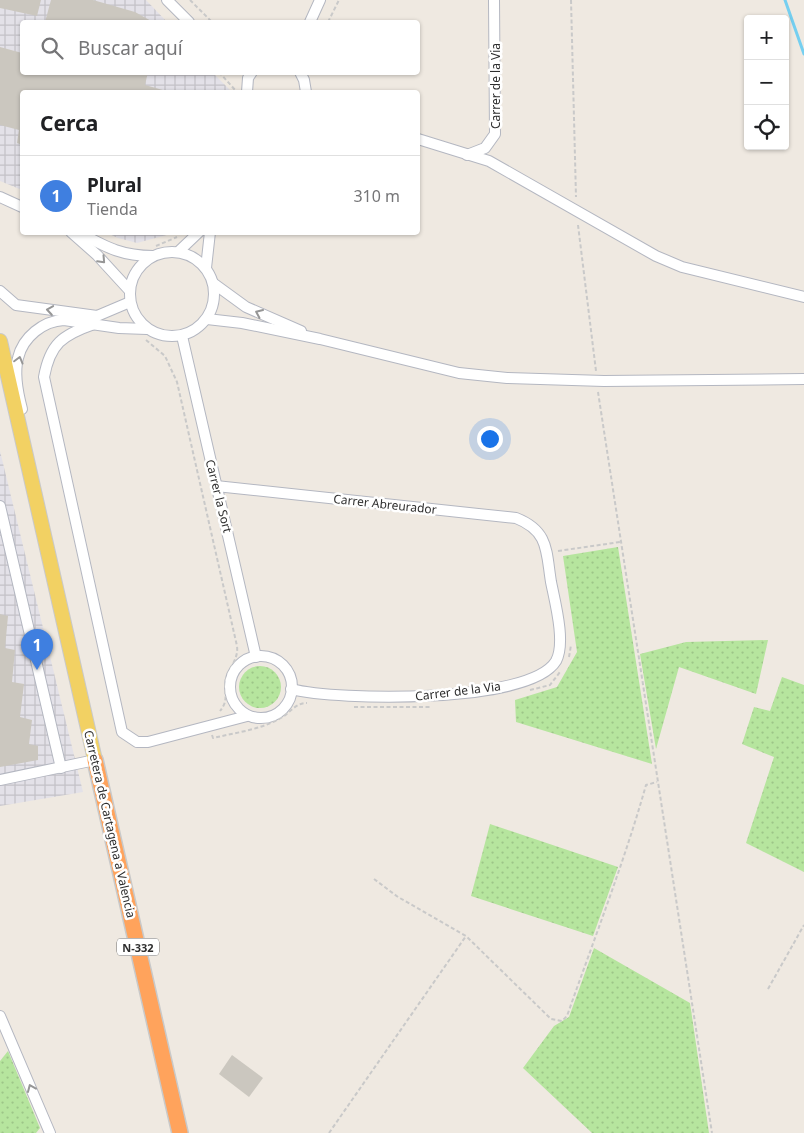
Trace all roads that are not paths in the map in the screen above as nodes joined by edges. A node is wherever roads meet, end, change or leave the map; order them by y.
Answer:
1 (167, 0) edge
2 (320, 0) edge
3 (494, 0) edge
4 (187, 20) edge
5 (311, 20) edge
6 (247, 75) edge
7 (302, 75) edge
8 (246, 90) edge
9 (306, 90) edge
10 (420, 140) edge
11 (466, 156) junction
12 (0, 196) edge
13 (20, 206) edge
14 (74, 235) edge
15 (84, 235) edge
16 (196, 235) edge
17 (210, 235) edge
18 (154, 251) junction
19 (178, 252) junction
20 (206, 268) junction
21 (213, 283) junction
22 (0, 291) edge
23 (130, 291) junction
24 (804, 297) edge
25 (130, 302) junction
26 (207, 319) junction
27 (94, 324) junction
28 (147, 329) junction
29 (182, 336) junction
30 (320, 339) junction
31 (0, 341) edge
32 (804, 379) edge
33 (216, 486) junction
34 (0, 506) edge
35 (545, 541) joint
36 (46, 545) junction
37 (256, 656) junction
38 (292, 689) junction
39 (247, 716) junction
40 (95, 760) junction
41 (61, 768) junction
42 (0, 780) edge
43 (0, 1016) edge
44 (50, 1133) edge
45 (180, 1133) edge

1 - 4 street
2 - 5 street
3 - 11 street, Carrer de la Via
6 - 8 street
7 - 9 street
10 - 11 street
11 - 24 street
12 - 13 street
14 -> 23 street
15 - 18 street
16 - 19 street
17 - 20 street
18 - 19 street
18 - 23 street
19 - 20 street
20 - 21 street
21 - 26 street
30 -> 21 street
25 -> 22 street
23 - 25 street
25 - 28 street
26 - 29 street
26 - 30 street
27 - 28 street
36 -> 27 street
27 - 39 street
28 - 29 street
29 - 33 street, Carrer la Sort
30 - 32 street
31 - 36 main road, Carretera de Cartagena a Valencia
33 - 35 street, Carrer Abreurador
33 - 37 street, Carrer la Sort
34 - 41 street
35 - 38 street, Carrer de la Via
36 - 40 main road, Carretera de Cartagena a Valencia
37 - 38 street
37 - 39 street
38 - 39 street
40 - 41 street
40 - 45 highway, Carretera de Cartagena a Valencia / N-332
41 - 42 street
44 -> 43 street

